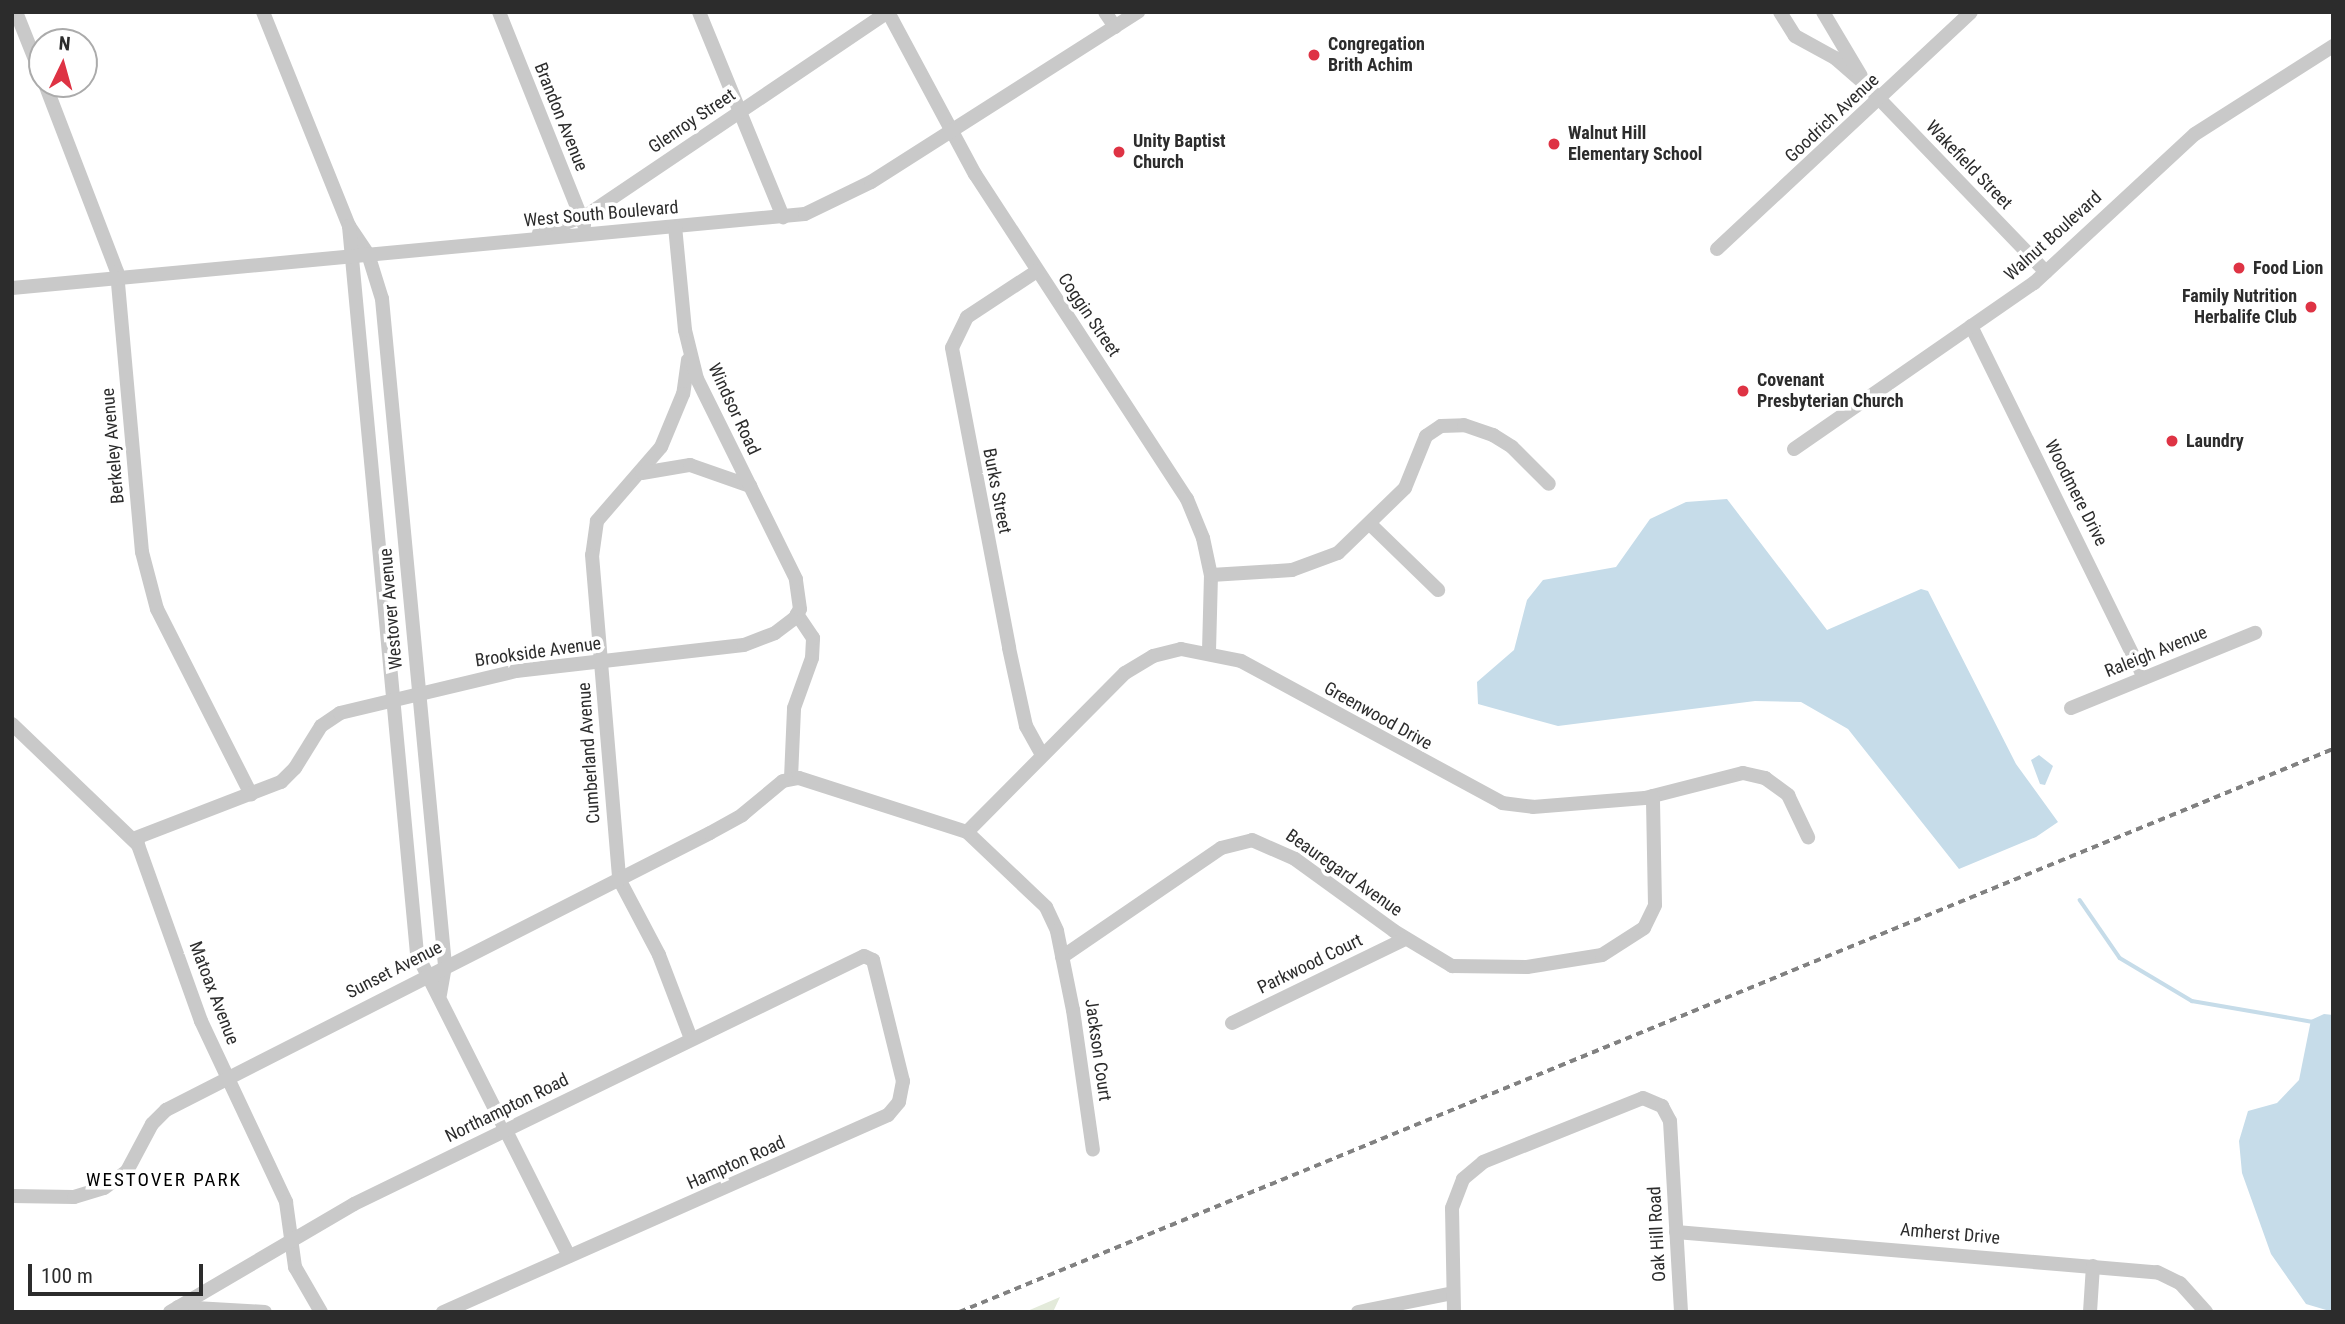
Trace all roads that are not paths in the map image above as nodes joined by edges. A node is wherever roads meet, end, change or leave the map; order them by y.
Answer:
1 (263, 12) edge
2 (499, 12) edge
3 (699, 12) edge
4 (888, 12) edge
5 (1105, 12) edge
6 (1138, 12) edge
7 (1780, 12) edge
8 (1823, 12) edge
9 (1971, 12) edge
10 (15, 17) edge
11 (1115, 27) junction
12 (28, 46) edge
13 (2333, 46) edge
14 (1864, 84) junction
15 (51, 98) edge
16 (1880, 100) junction
17 (740, 113) junction
18 (951, 131) junction
19 (783, 217) junction
20 (581, 218) junction
21 (349, 226) junction
22 (675, 227) junction
23 (588, 235) junction
24 (508, 242) junction
25 (1717, 249) dead end
26 (368, 254) junction
27 (352, 256) junction
28 (1037, 271) junction
29 (2046, 272) junction
30 (118, 279) junction
31 (12, 289) edge
32 (1971, 326) junction
33 (689, 352) junction
34 (1794, 449) dead end
35 (640, 474) junction
36 (1549, 484) dead end
37 (750, 486) junction
38 (1370, 524) junction
39 (405, 548) junction
40 (379, 550) junction
41 (1211, 575) junction
42 (1438, 590) dead end
43 (797, 614) junction
44 (2256, 633) dead end
45 (1209, 651) junction
46 (601, 662) junction
47 (2144, 678) junction
48 (418, 693) junction
49 (391, 699) junction
50 (2071, 708) dead end
51 (12, 724) edge
52 (1041, 754) junction
53 (791, 778) junction
54 (251, 794) junction
55 (1653, 796) junction
56 (430, 828) junction
57 (404, 830) junction
58 (967, 832) junction
59 (1808, 837) dead end
60 (133, 839) junction
61 (619, 879) junction
62 (1405, 939) junction
63 (869, 957) joint
64 (1062, 957) junction
65 (445, 966) junction
66 (426, 975) junction
67 (440, 995) junction
68 (1232, 1023) dead end
69 (691, 1039) junction
70 (227, 1077) junction
71 (506, 1130) junction
72 (1093, 1150) dead end
73 (12, 1196) edge
74 (1676, 1232) junction
75 (292, 1240) junction
76 (569, 1256) junction
77 (2093, 1266) junction
78 (1453, 1293) junction
79 (174, 1309) edge
80 (265, 1312) edge
81 (321, 1312) edge
82 (443, 1312) edge
83 (1358, 1312) edge
84 (1454, 1312) edge
85 (1681, 1312) edge
86 (2090, 1312) edge
87 (2206, 1312) edge

1 - 21 street, Westover Avenue
2 - 20 street, Brandon Avenue
3 - 17 street
4 - 17 street, Glenroy Street
4 - 18 street, Coggin Street
5 - 11 street
6 - 11 street, West South Boulevard
7 - 14 street, Wakefield Street
8 - 14 street, Wakefield Street
9 - 16 street, Goodrich Avenue
10 - 12 street
11 - 18 street, West South Boulevard
13 - 29 street, Walnut Boulevard
14 - 16 street, Wakefield Street
15 - 30 street, Berkeley Avenue
16 - 25 street, Goodrich Avenue
16 - 29 street, Wakefield Street
17 - 19 street
17 - 20 street, Glenroy Street
18 - 19 street, West South Boulevard
18 - 28 street, Coggin Street
19 - 22 street, West South Boulevard
20 - 23 street, Brandon Avenue
20 - 24 street, Glenroy Street
21 - 26 street, Westover Avenue
21 - 27 street, Westover Avenue
22 - 23 street, West South Boulevard
22 - 33 street, Windsor Road
23 - 24 street, West South Boulevard
24 - 26 street, West South Boulevard
26 - 27 street, West South Boulevard
26 - 39 street, Westover Avenue
27 - 30 street, West South Boulevard
27 - 40 street, Westover Avenue
28 - 41 street, Coggin Street
28 - 52 street, Burks Street
29 - 32 street, Walnut Boulevard
30 - 31 street, West South Boulevard
30 - 54 street, Berkeley Avenue
32 - 34 street, Walnut Boulevard
32 - 47 street, Woodmere Drive
33 - 35 street, Cumberland Avenue
33 - 37 street, Windsor Road
35 - 37 street
35 - 46 street, Cumberland Avenue
36 - 38 street
37 - 43 street, Windsor Road
38 - 41 street
38 - 42 street
39 - 40 street
39 - 48 street, Westover Avenue
40 - 49 street, Westover Avenue
41 - 45 street, Coggin Street
43 - 46 street, Brookside Avenue
43 - 53 street
44 - 47 street, Raleigh Avenue
45 - 52 street, Greenwood Drive
45 - 55 street, Greenwood Drive
46 - 48 street, Brookside Avenue
46 - 61 street, Cumberland Avenue
47 - 50 street, Raleigh Avenue
48 - 49 street, Brookside Avenue
48 - 56 street, Westover Avenue
49 - 54 street, Brookside Avenue
49 - 57 street, Westover Avenue
51 - 60 street, Matoax Avenue
52 - 58 street, Greenwood Drive
53 - 58 street
53 - 61 street, Sunset Avenue
54 - 60 street, Brookside Avenue
55 - 59 street, Greenwood Drive
55 - 62 street, Beauregard Avenue
56 - 57 street
56 - 65 street, Westover Avenue
57 - 66 street, Westover Avenue
58 - 64 street
60 - 70 street, Matoax Avenue
61 - 65 street, Sunset Avenue
61 - 69 street, Cumberland Avenue
62 - 64 street, Beauregard Avenue
62 - 68 street, Parkwood Court
63 - 69 street, Northampton Road
63 - 76 street, Hampton Road
64 - 72 street, Jackson Court
65 - 66 street, Sunset Avenue
65 - 67 street, Westover Avenue
66 - 67 street, Westover Avenue
66 - 70 street, Sunset Avenue
67 - 71 street, Westover Avenue
69 - 71 street, Northampton Road
70 - 73 street, Sunset Avenue
70 - 75 street, Matoax Avenue
71 - 75 street, Northampton Road
71 - 76 street, Westover Avenue
74 - 77 street, Amherst Drive
74 - 78 street, Oak Hill Road
74 - 85 street, Oak Hill Road
75 - 79 street, Northampton Road
75 - 81 street, Matoax Avenue
76 - 82 street, Hampton Road
77 - 86 street
77 - 87 street, Amherst Drive
78 - 83 street
78 - 84 street
79 - 80 street

